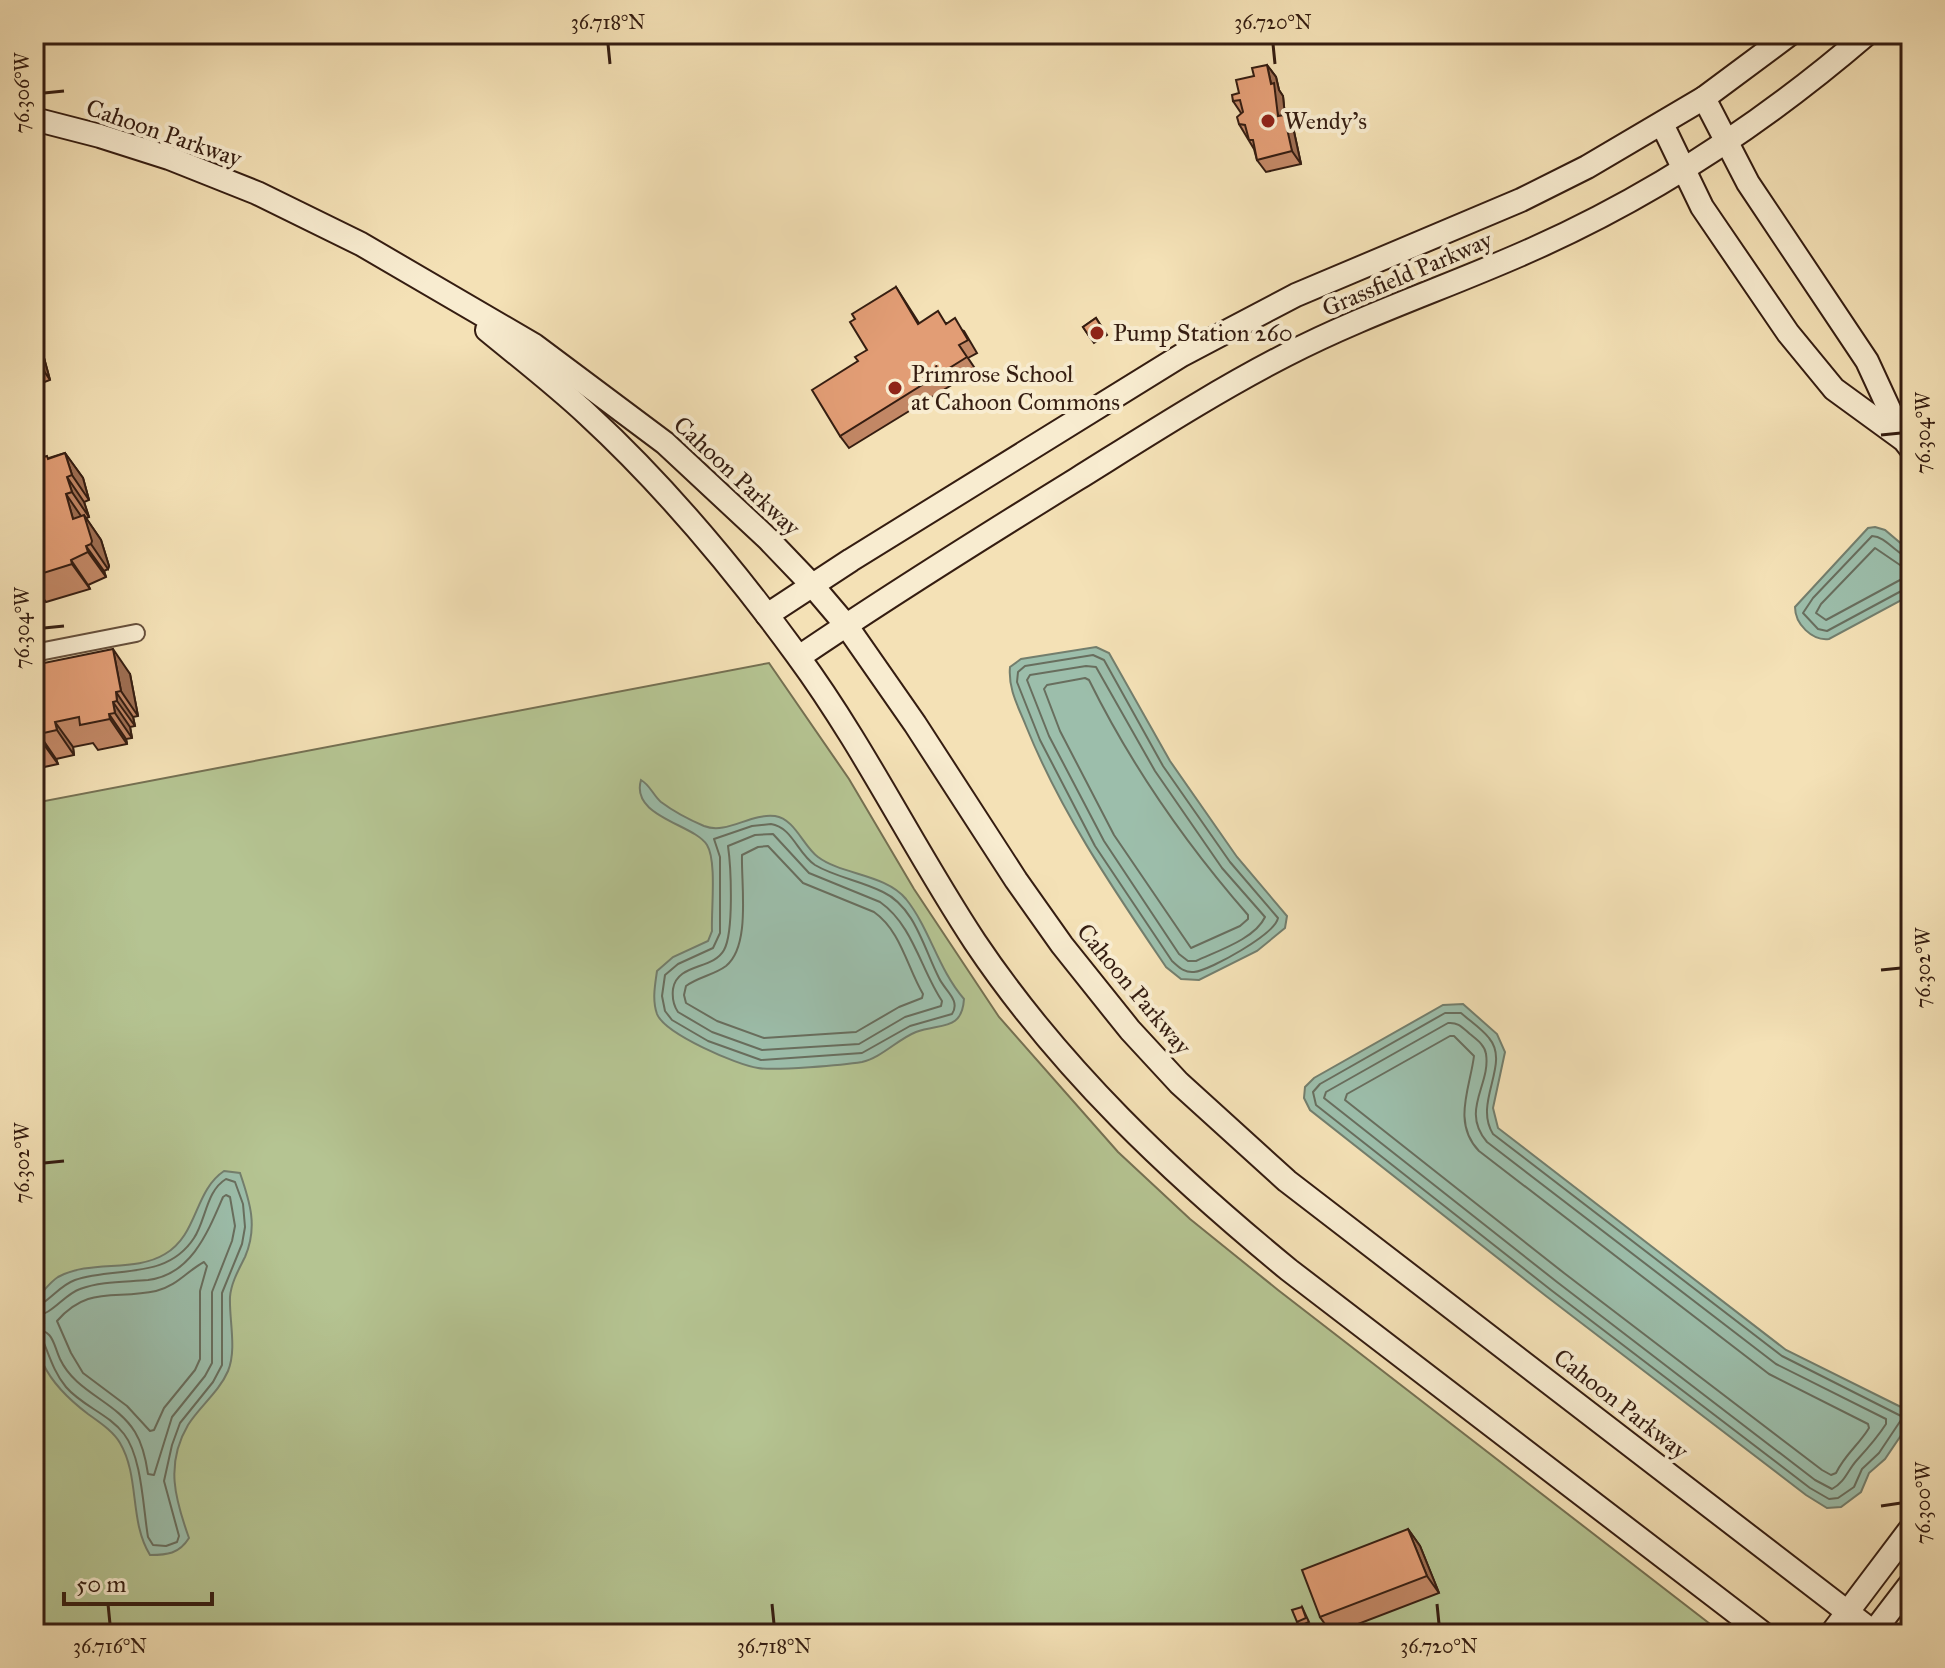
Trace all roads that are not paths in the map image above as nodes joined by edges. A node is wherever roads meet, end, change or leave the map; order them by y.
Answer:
1 (1790, 34) edge
2 (1867, 34) edge
3 (1704, 98) junction
4 (34, 119) edge
5 (1662, 124) junction
6 (1725, 142) junction
7 (1684, 169) junction
8 (444, 294) junction
9 (1907, 444) edge
10 (812, 585) junction
11 (767, 615) junction
12 (846, 625) junction
13 (136, 633) dead end
14 (34, 653) edge
15 (799, 657) junction
16 (1911, 1528) edge
17 (1911, 1583) edge
18 (1848, 1613) junction
19 (1874, 1633) edge
20 (1764, 1634) edge
21 (1831, 1634) edge

1 - 3 street, Grassfield Parkway
2 - 6 street, Grassfield Parkway
3 - 5 street, Grassfield Parkway
3 - 6 street
4 - 8 street, Cahoon Parkway
5 - 7 street
5 - 10 street, Grassfield Parkway
6 - 7 street, Grassfield Parkway
6 - 9 street
7 - 9 street
7 - 12 street, Grassfield Parkway
8 - 10 street, Cahoon Parkway
8 - 11 street, Cahoon Parkway
10 - 11 street, Grassfield Parkway
10 - 12 street, Cahoon Parkway
11 - 15 street, Cahoon Parkway
12 - 15 street, Grassfield Parkway
12 - 18 street, Cahoon Parkway
13 - 14 street
15 - 20 street, Cahoon Parkway
16 - 18 street
17 - 19 street
18 - 19 street, Cahoon Parkway
18 - 21 street

